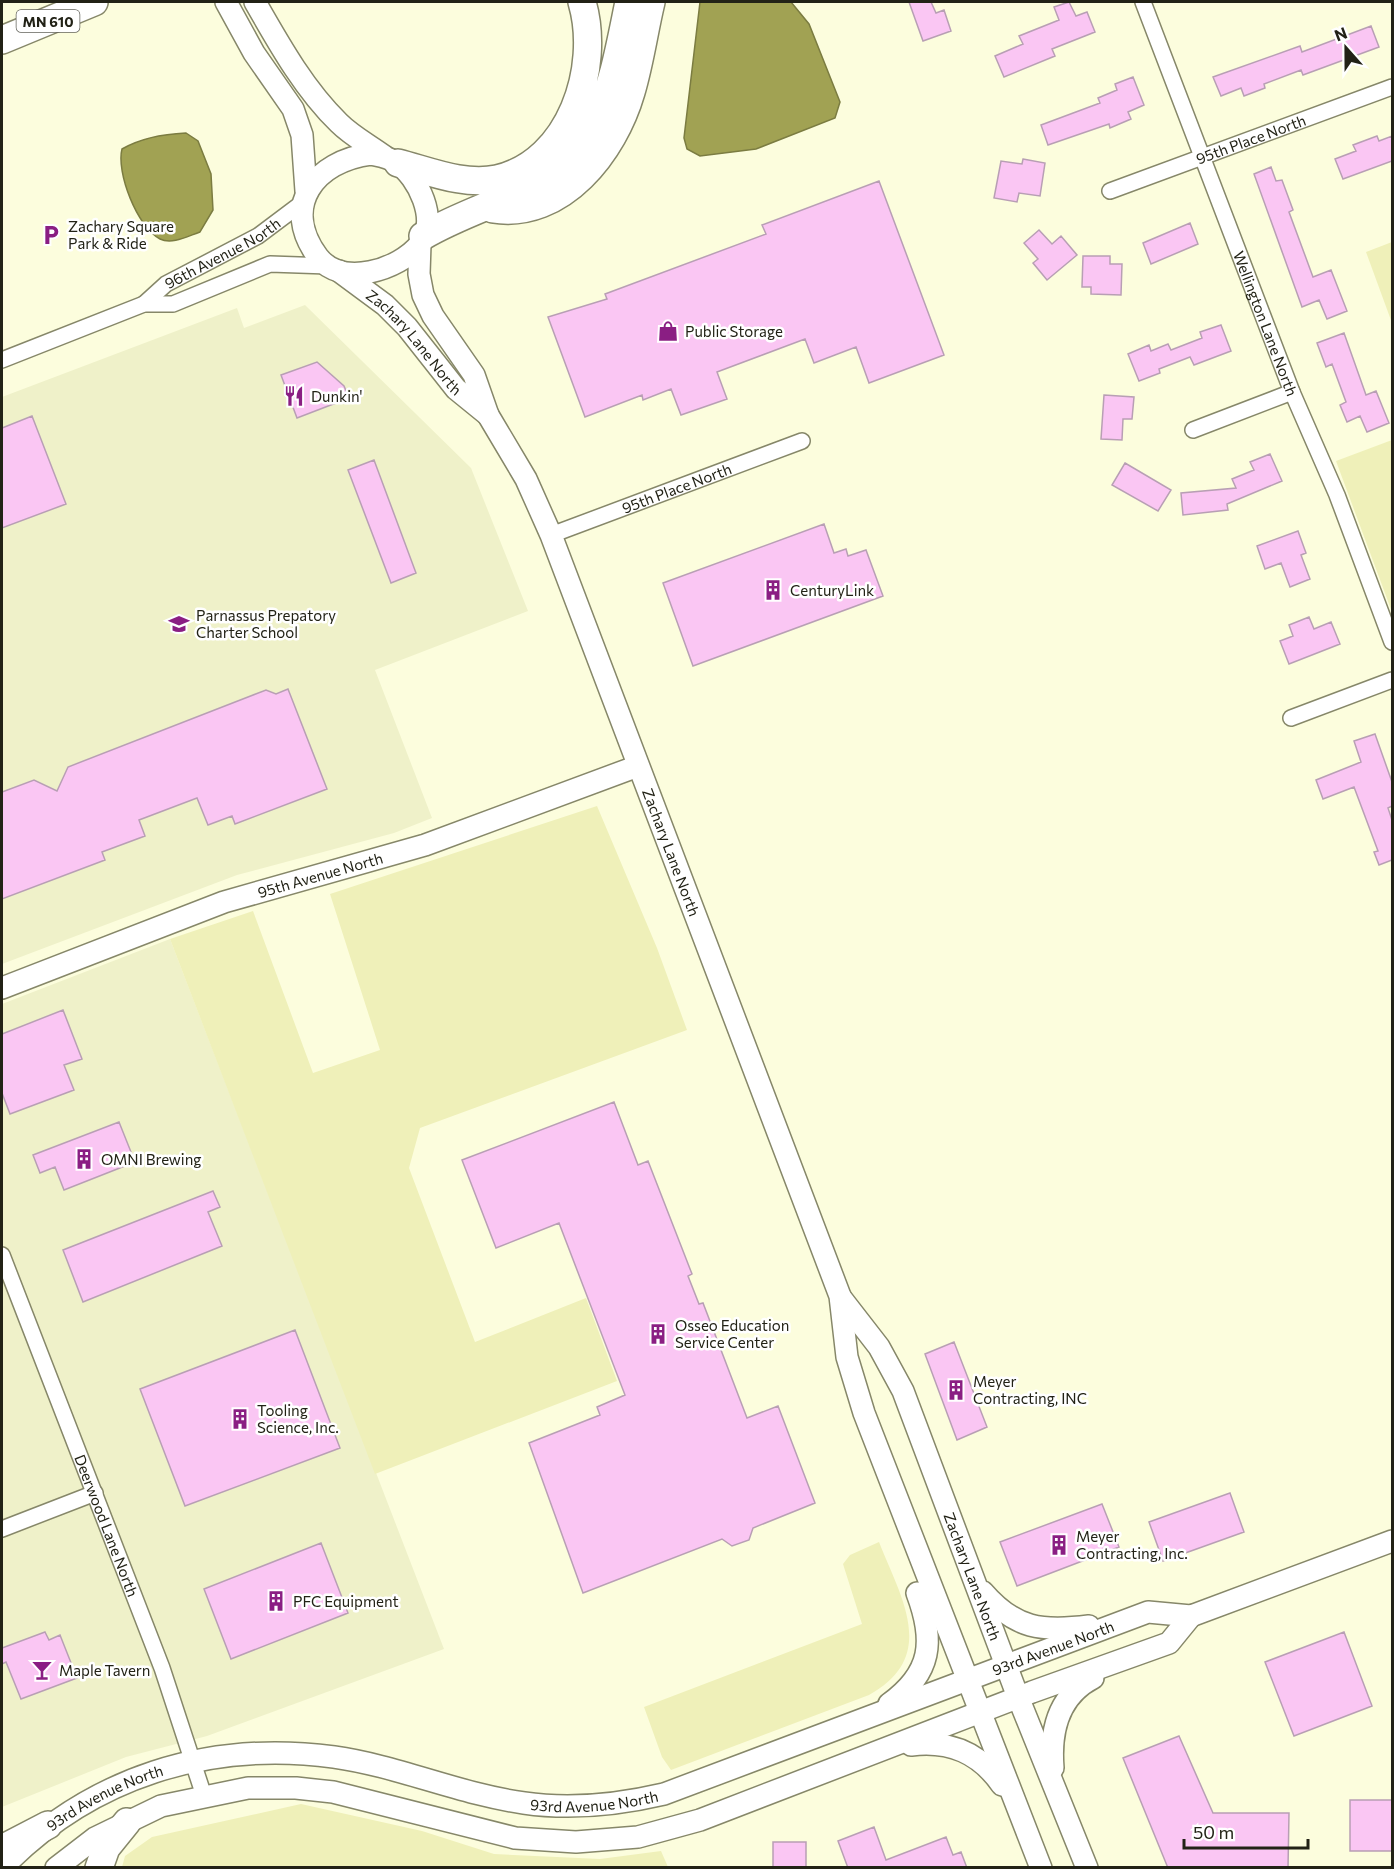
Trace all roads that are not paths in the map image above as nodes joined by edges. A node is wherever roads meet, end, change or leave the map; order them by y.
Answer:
1 (94, 2) edge
2 (226, 2) edge
3 (255, 2) edge
4 (582, 2) edge
5 (629, 2) edge
6 (651, 2) edge
7 (1143, 2) edge
8 (2, 40) edge
9 (1392, 87) edge
10 (1203, 158) junction
11 (392, 160) junction
12 (1110, 191) dead end
13 (304, 197) junction
14 (483, 208) junction
15 (421, 240) junction
16 (333, 268) junction
17 (144, 304) junction
18 (2, 360) edge
19 (1292, 392) junction
20 (488, 415) junction
21 (1193, 430) dead end
22 (802, 441) dead end
23 (551, 535) junction
24 (1392, 642) edge
25 (1392, 680) edge
26 (1291, 718) dead end
27 (638, 766) junction
28 (2, 988) edge
29 (2, 1256) edge
30 (840, 1296) junction
31 (884, 1470) junction
32 (95, 1493) junction
33 (2, 1529) edge
34 (1392, 1541) edge
35 (975, 1582) junction
36 (1191, 1616) junction
37 (1125, 1621) junction
38 (1115, 1663) junction
39 (1006, 1666) junction
40 (967, 1680) junction
41 (1018, 1697) junction
42 (979, 1712) junction
43 (875, 1714) junction
44 (878, 1751) junction
45 (194, 1760) junction
46 (1054, 1786) junction
47 (204, 1796) junction
48 (1016, 1804) junction
49 (127, 1822) junction
50 (48, 1825) junction
51 (2, 1849) edge
52 (2, 1868) edge
53 (56, 1868) edge
54 (99, 1868) edge
55 (1041, 1868) edge
56 (1087, 1868) edge

1 - 8 highway, MN 610
2 - 13 main road
3 - 11 main road
4 - 11 highway
5 - 14 highway
6 - 14 highway
7 - 10 street, Wellington Lane North
9 - 10 street, 95th Place North
10 - 12 street, 95th Place North
10 - 19 street, Wellington Lane North
11 - 13 main road
11 - 15 main road
13 - 16 main road
13 - 17 street, 96th Avenue North
14 - 15 highway
15 - 16 main road
15 - 20 main road, Zachary Lane North
16 - 17 street, 96th Avenue North
16 - 20 main road, Zachary Lane North
17 - 18 street, 96th Avenue North
19 - 21 street
19 - 24 street, Wellington Lane North
20 - 23 main road, Zachary Lane North
22 - 23 street, 95th Place North
23 - 27 main road, Zachary Lane North
25 - 26 street
27 - 28 main road, 95th Avenue North
27 - 30 main road, Zachary Lane North
29 - 32 street, Deerwood Lane North
30 - 31 main road, Zachary Lane North
30 - 35 main road, Zachary Lane North
31 - 40 main road, Zachary Lane North
31 - 43 main road
32 - 33 street
32 - 45 street, Deerwood Lane North
34 - 36 main road, 93rd Avenue North
35 - 37 main road
35 - 39 main road, Zachary Lane North
36 - 37 main road, 93rd Avenue North
36 - 38 main road, 93rd Avenue North
37 - 39 main road, 93rd Avenue North
38 - 41 main road, 93rd Avenue North
38 - 46 main road
39 - 40 main road, 93rd Avenue North
39 - 41 main road, Zachary Lane North
40 - 42 main road, Zachary Lane North
40 - 43 main road, 93rd Avenue North
41 - 42 main road, 93rd Avenue North
41 - 46 main road, Zachary Lane North
42 - 44 main road, 93rd Avenue North
42 - 48 main road, Zachary Lane North
43 - 45 main road, 93rd Avenue North
44 - 47 main road, 93rd Avenue North
44 - 48 main road
45 - 47 street, Deerwood Lane North
45 - 50 main road, 93rd Avenue North
46 - 56 main road, Zachary Lane North
47 - 49 main road, 93rd Avenue North
48 - 55 main road, Zachary Lane North
49 - 53 main road, 93rd Avenue North
49 - 54 highway
50 - 51 highway
50 - 52 main road, 93rd Avenue North

